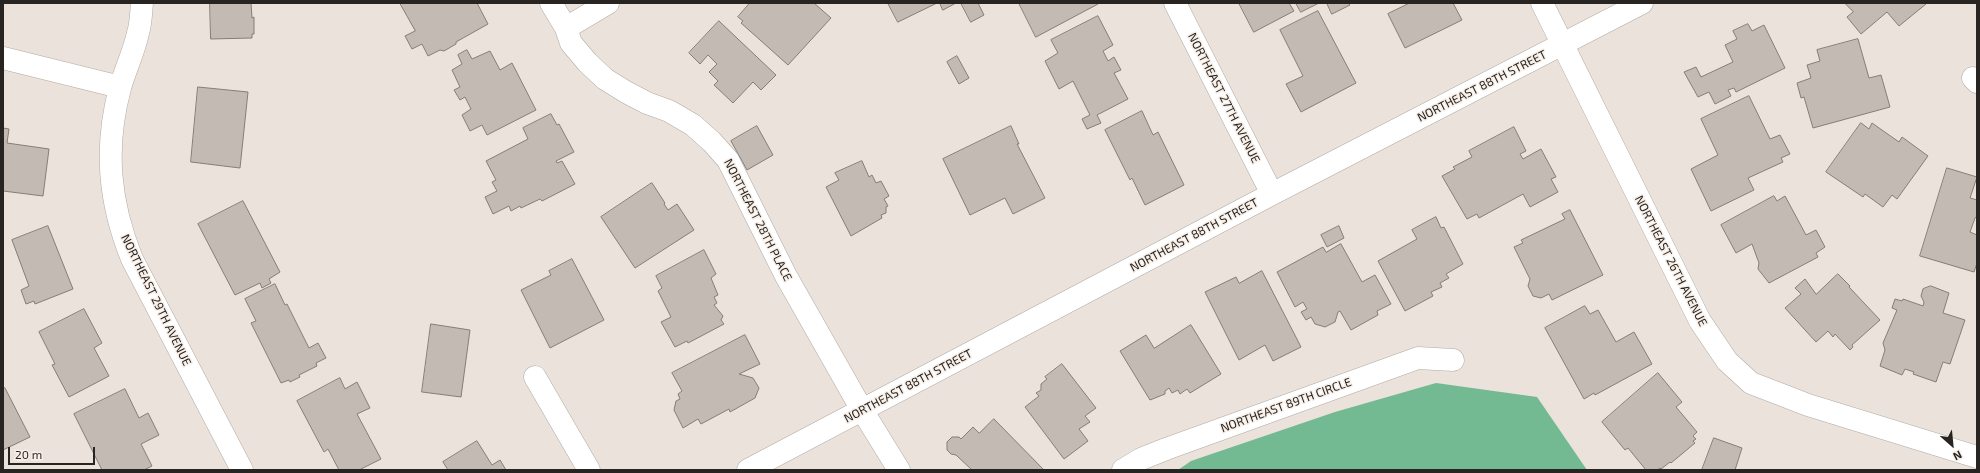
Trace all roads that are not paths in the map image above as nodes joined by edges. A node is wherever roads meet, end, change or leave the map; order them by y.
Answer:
1 (142, 3) edge
2 (551, 3) edge
3 (608, 3) edge
4 (1176, 3) edge
5 (1542, 3) edge
6 (1642, 3) edge
7 (566, 28) junction
8 (1563, 44) junction
9 (3, 58) edge
10 (120, 87) junction
11 (1272, 194) junction
12 (1453, 360) dead end
13 (535, 377) dead end
14 (862, 410) junction
15 (1977, 457) edge
16 (242, 470) edge
17 (589, 470) edge
18 (748, 470) edge
19 (899, 470) edge
20 (1123, 470) edge

1 - 10 street, NORTHEAST 29TH AVENUE
2 - 7 street, NORTHEAST 28TH PLACE
3 - 7 street
4 - 11 street, NORTHEAST 27TH AVENUE
5 - 8 street, NORTHEAST 26TH AVENUE
6 - 8 street, NORTHEAST 88TH STREET
7 - 14 street, NORTHEAST 28TH PLACE
8 - 11 street, NORTHEAST 88TH STREET
8 - 15 street, NORTHEAST 26TH AVENUE
9 - 10 street
10 - 16 street, NORTHEAST 29TH AVENUE
11 - 14 street, NORTHEAST 88TH STREET
12 - 20 street, NORTHEAST 89TH CIRCLE
13 - 17 street
14 - 18 street, NORTHEAST 88TH STREET
14 - 19 street, NORTHEAST 28TH PLACE

